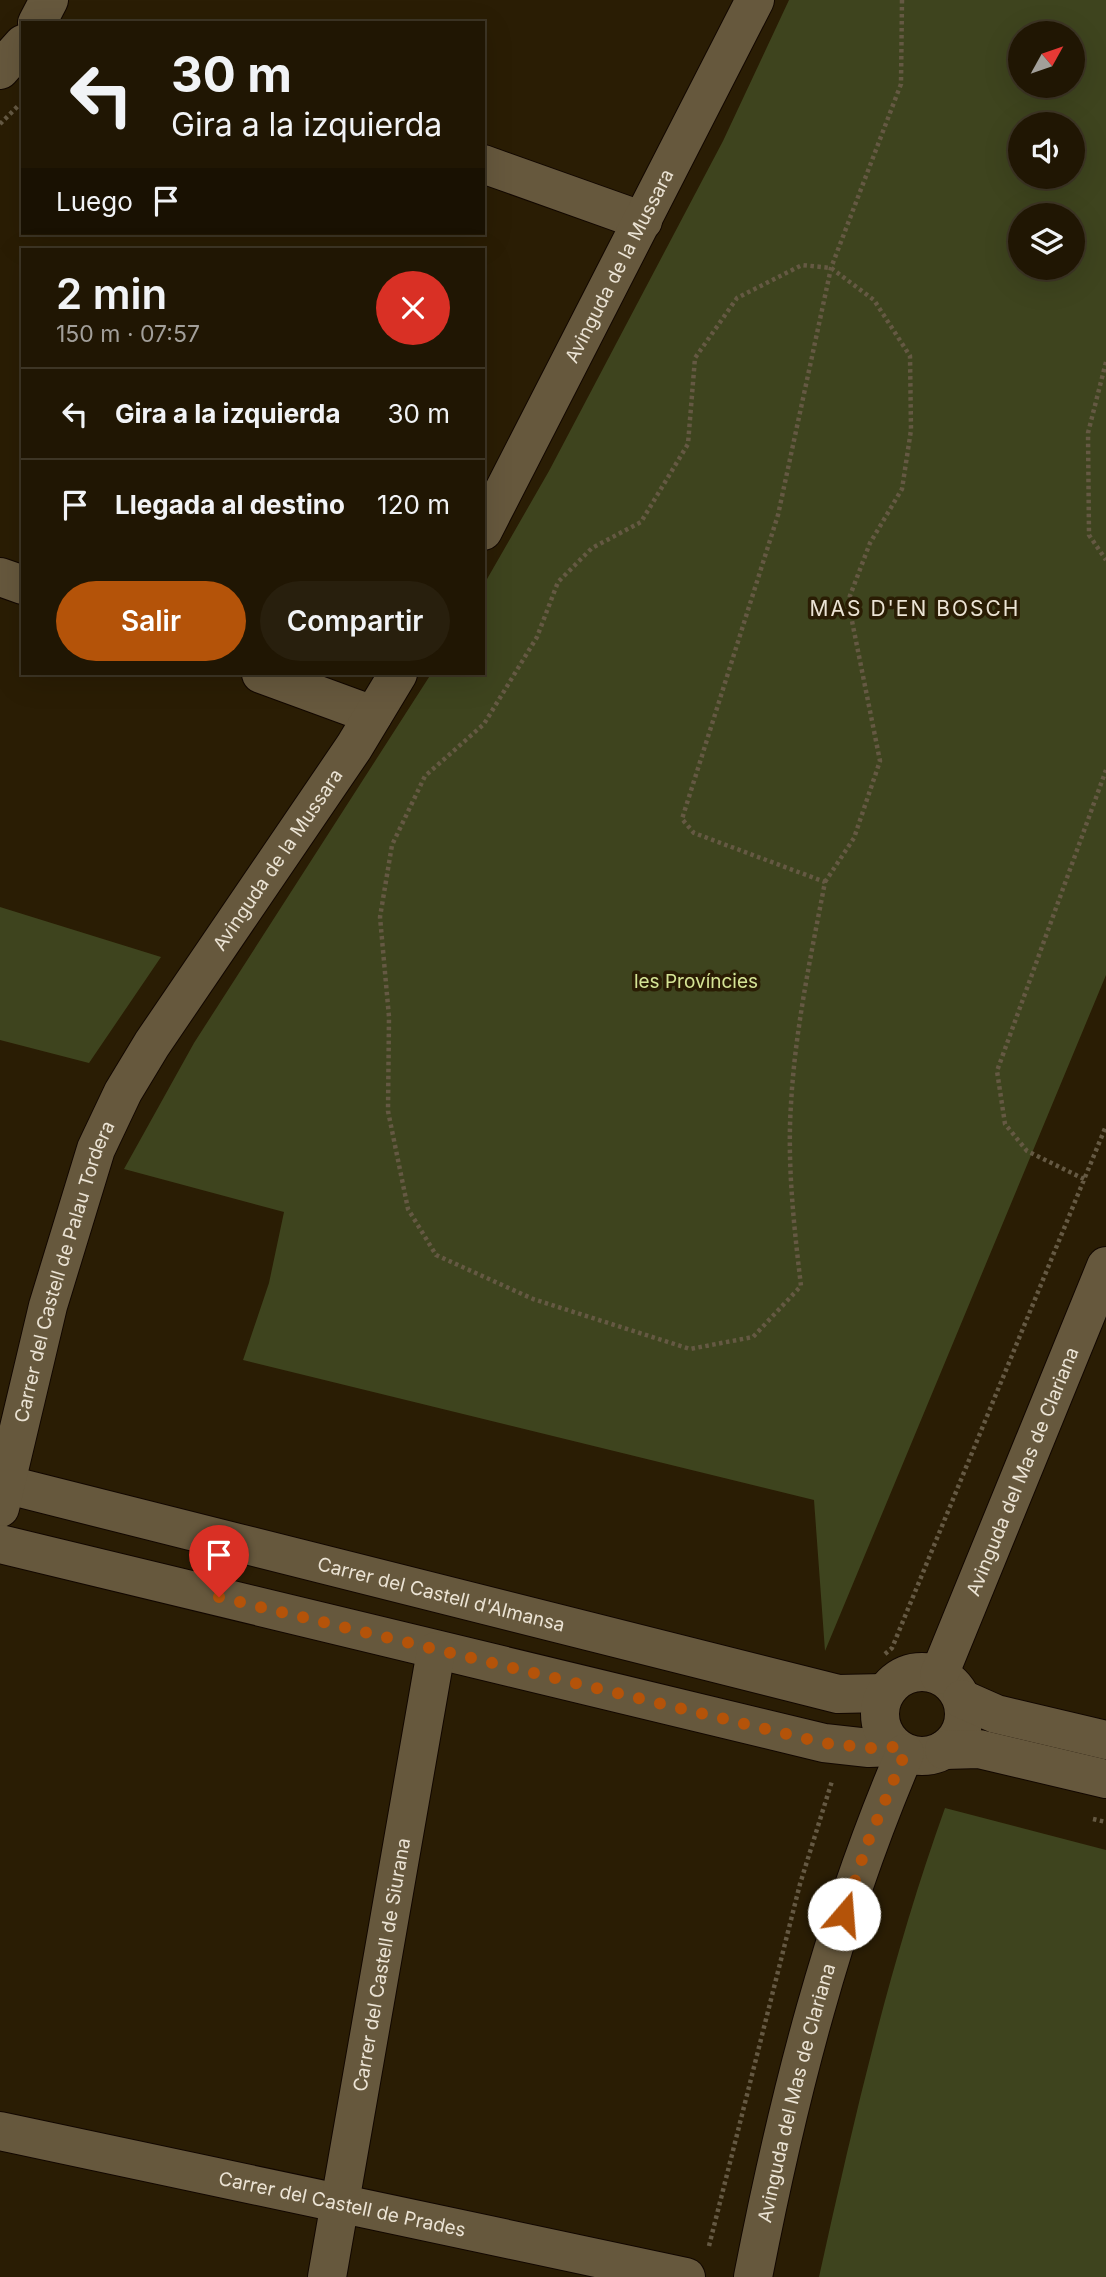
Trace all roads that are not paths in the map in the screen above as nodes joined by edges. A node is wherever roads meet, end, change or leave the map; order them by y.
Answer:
1 (755, 0) edge
2 (485, 165) edge
3 (643, 221) junction
4 (497, 471) edge
5 (485, 522) edge
6 (0, 577) edge
7 (21, 584) edge
8 (264, 675) edge
9 (397, 675) edge
10 (373, 715) junction
11 (152, 1044) joint
12 (1106, 1267) edge
13 (2, 1492) edge
14 (0, 1544) edge
15 (436, 1651) junction
16 (951, 1687) junction
17 (885, 1693) junction
18 (1106, 1740) edge
19 (900, 1750) junction
20 (944, 1750) junction
21 (1106, 1779) edge
22 (0, 2131) edge
23 (339, 2204) junction
24 (327, 2277) edge
25 (686, 2277) edge
26 (753, 2277) edge

1 - 3 street, Avinguda de la Mussara
2 - 3 street
3 - 4 street, Avinguda de la Mussara
4 - 5 street, Avinguda de la Mussara
6 - 7 street
8 - 10 street
9 - 10 street, Avinguda de la Mussara
10 - 11 street, Avinguda de la Mussara
11 - 13 street, Carrer del Castell de Palau Tordera
12 - 16 street, Avinguda del Mas de Clariana
13 - 17 street, Carrer del Castell d'Almansa
14 - 15 street
15 - 19 street
15 - 23 street, Carrer del Castell de Siurana
16 - 17 street
16 - 18 street
16 - 20 street
17 - 19 street
19 - 20 street
19 - 26 street, Avinguda del Mas de Clariana
20 - 21 street
22 - 23 street, Carrer del Castell de Prades
23 - 24 street, Carrer del Castell de Siurana
23 - 25 street, Carrer del Castell de Prades

